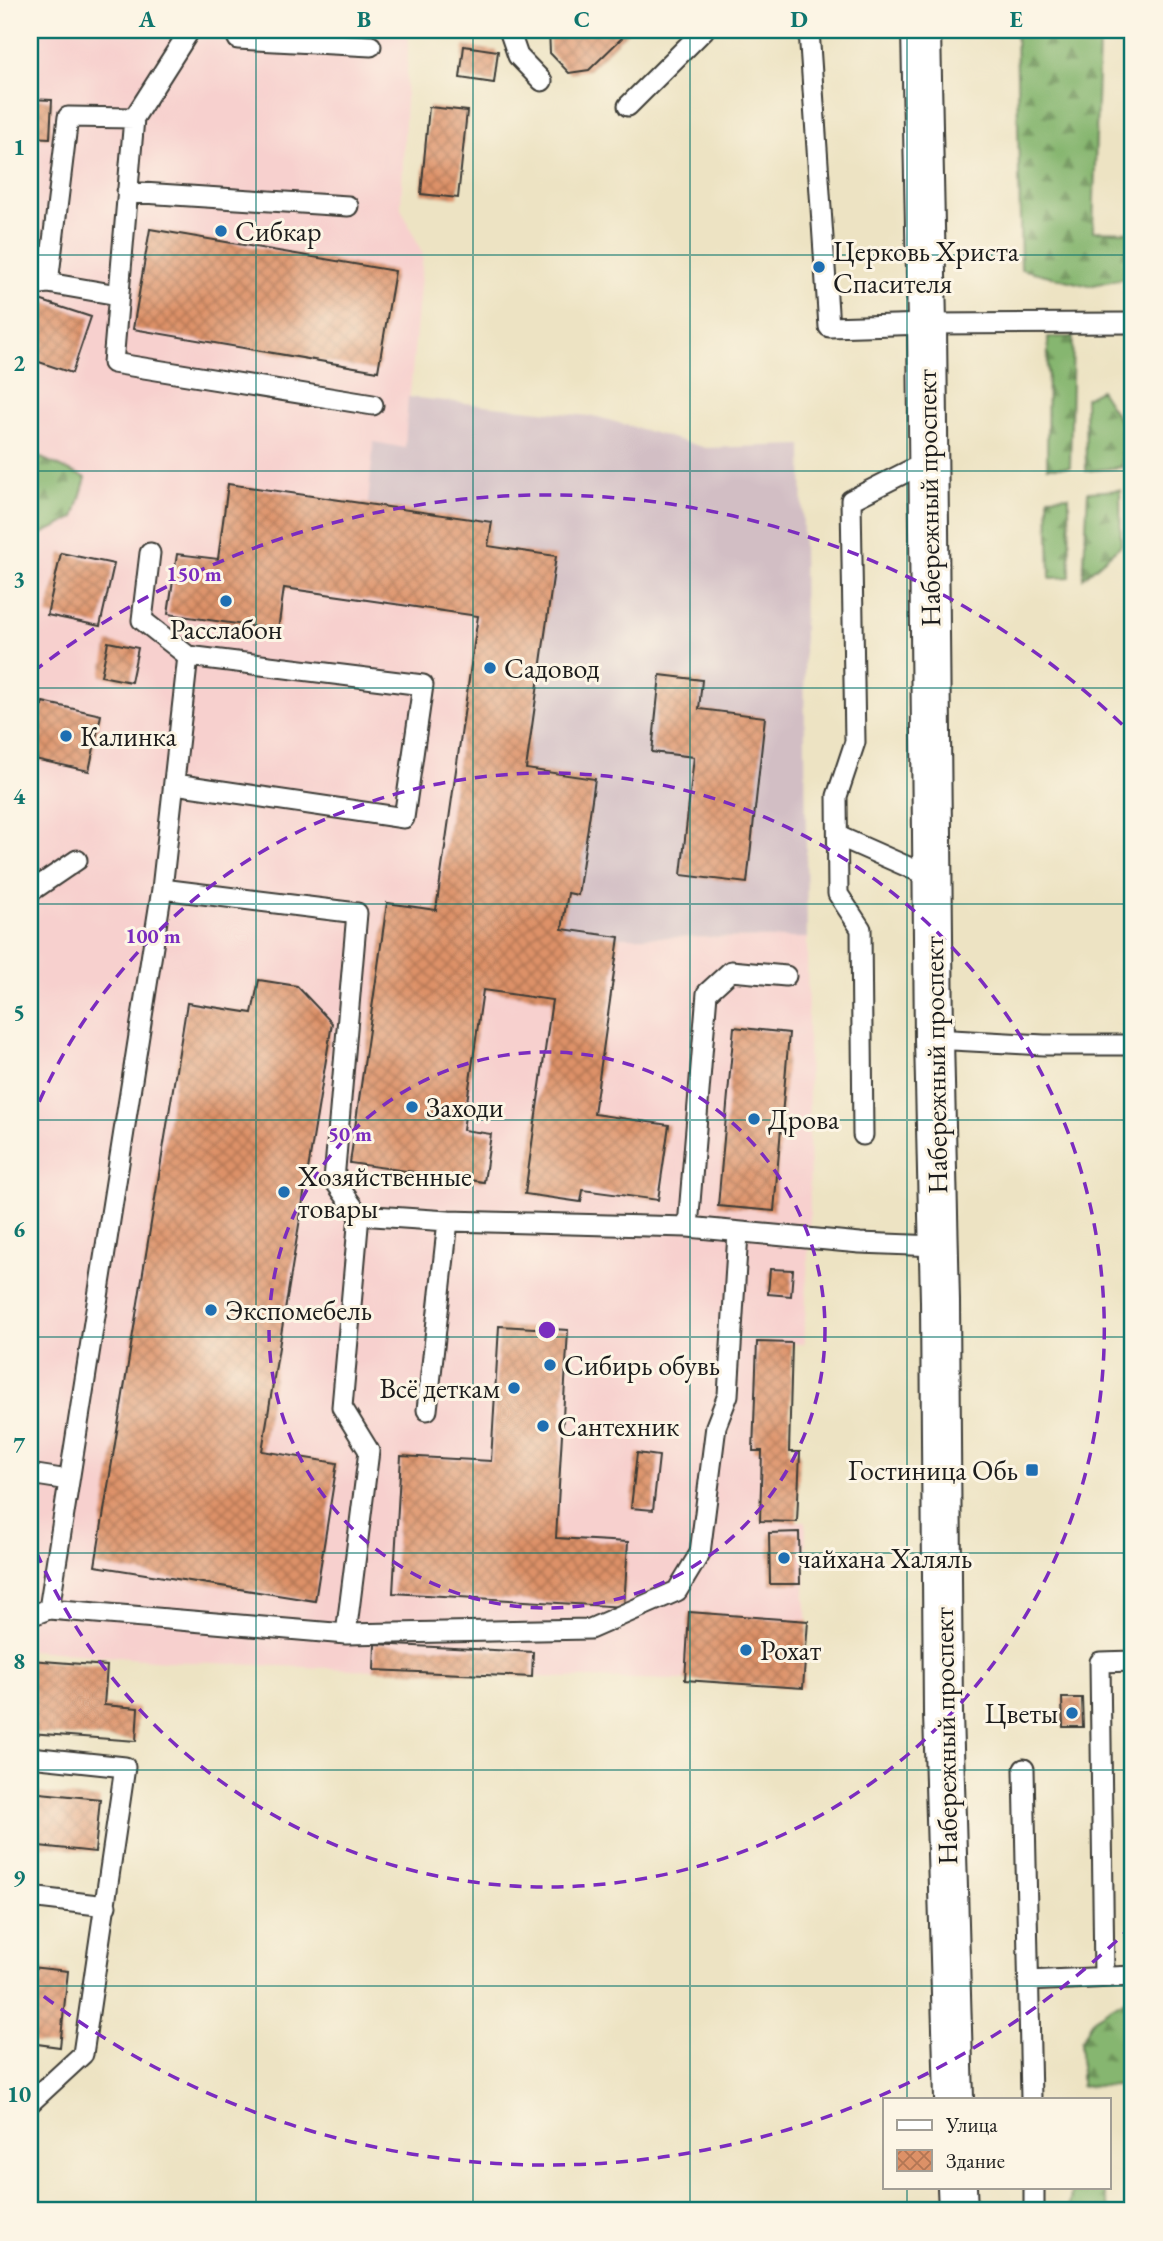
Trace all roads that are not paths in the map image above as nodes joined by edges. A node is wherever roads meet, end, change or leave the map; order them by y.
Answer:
1 (190, 30) edge
2 (234, 30) edge
3 (509, 30) edge
4 (704, 30) edge
5 (809, 30) edge
6 (921, 30) edge
7 (371, 46) dead end
8 (542, 81) dead end
9 (628, 106) dead end
10 (134, 118) junction
11 (127, 192) junction
12 (348, 206) dead end
13 (39, 285) edge
14 (118, 295) junction
15 (1133, 323) edge
16 (927, 324) junction
17 (373, 405) dead end
18 (928, 461) junction
19 (150, 553) dead end
20 (187, 656) junction
21 (175, 784) junction
22 (838, 836) junction
23 (77, 860) dead end
24 (933, 878) junction
25 (162, 889) junction
26 (30, 892) edge
27 (786, 976) dead end
28 (934, 1039) junction
29 (1133, 1045) edge
30 (863, 1135) dead end
31 (359, 1215) junction
32 (448, 1221) junction
33 (688, 1227) junction
34 (738, 1233) junction
35 (937, 1246) junction
36 (427, 1410) dead end
37 (30, 1474) edge
38 (68, 1480) junction
39 (49, 1609) junction
40 (30, 1616) edge
41 (346, 1634) junction
42 (1133, 1661) edge
43 (30, 1758) edge
44 (1024, 1769) dead end
45 (30, 1898) edge
46 (106, 1906) junction
47 (1133, 1976) edge
48 (1104, 1977) junction
49 (1028, 1981) junction
50 (954, 2098) edge
51 (1031, 2098) edge
52 (30, 2102) edge
53 (957, 2188) edge
54 (1034, 2188) edge
55 (958, 2211) edge
56 (1034, 2211) edge

1 - 10 lane
2 - 7 lane
3 - 8 lane
4 - 9 lane
5 - 16 lane
6 - 16 main road, Набережный проспект
10 - 11 lane
10 - 13 lane
11 - 12 lane
11 - 14 lane
13 - 14 lane
14 - 17 lane
15 - 16 lane
16 - 18 main road, Набережный проспект
18 - 22 lane
18 - 24 main road, Набережный проспект
19 - 20 lane
20 - 21 lane
20 - 21 lane
21 - 25 lane
22 - 24 lane
22 - 30 lane
23 - 26 lane
24 - 28 main road, Набережный проспект
25 - 31 lane
25 - 38 lane
27 - 33 lane
28 - 29 lane
28 - 35 main road, Набережный проспект
31 - 32 lane
31 - 41 lane
32 - 33 lane
32 - 36 lane
33 - 34 lane
34 - 35 lane
34 - 41 lane
35 - 50 main road, Набережный проспект
37 - 38 lane
38 - 39 lane
39 - 40 lane
39 - 41 lane
42 - 48 lane
43 - 46 lane
44 - 49 lane
45 - 46 lane
46 - 52 lane
47 - 48 lane
48 - 49 lane
49 - 51 lane
53 - 55 main road
54 - 56 lane

